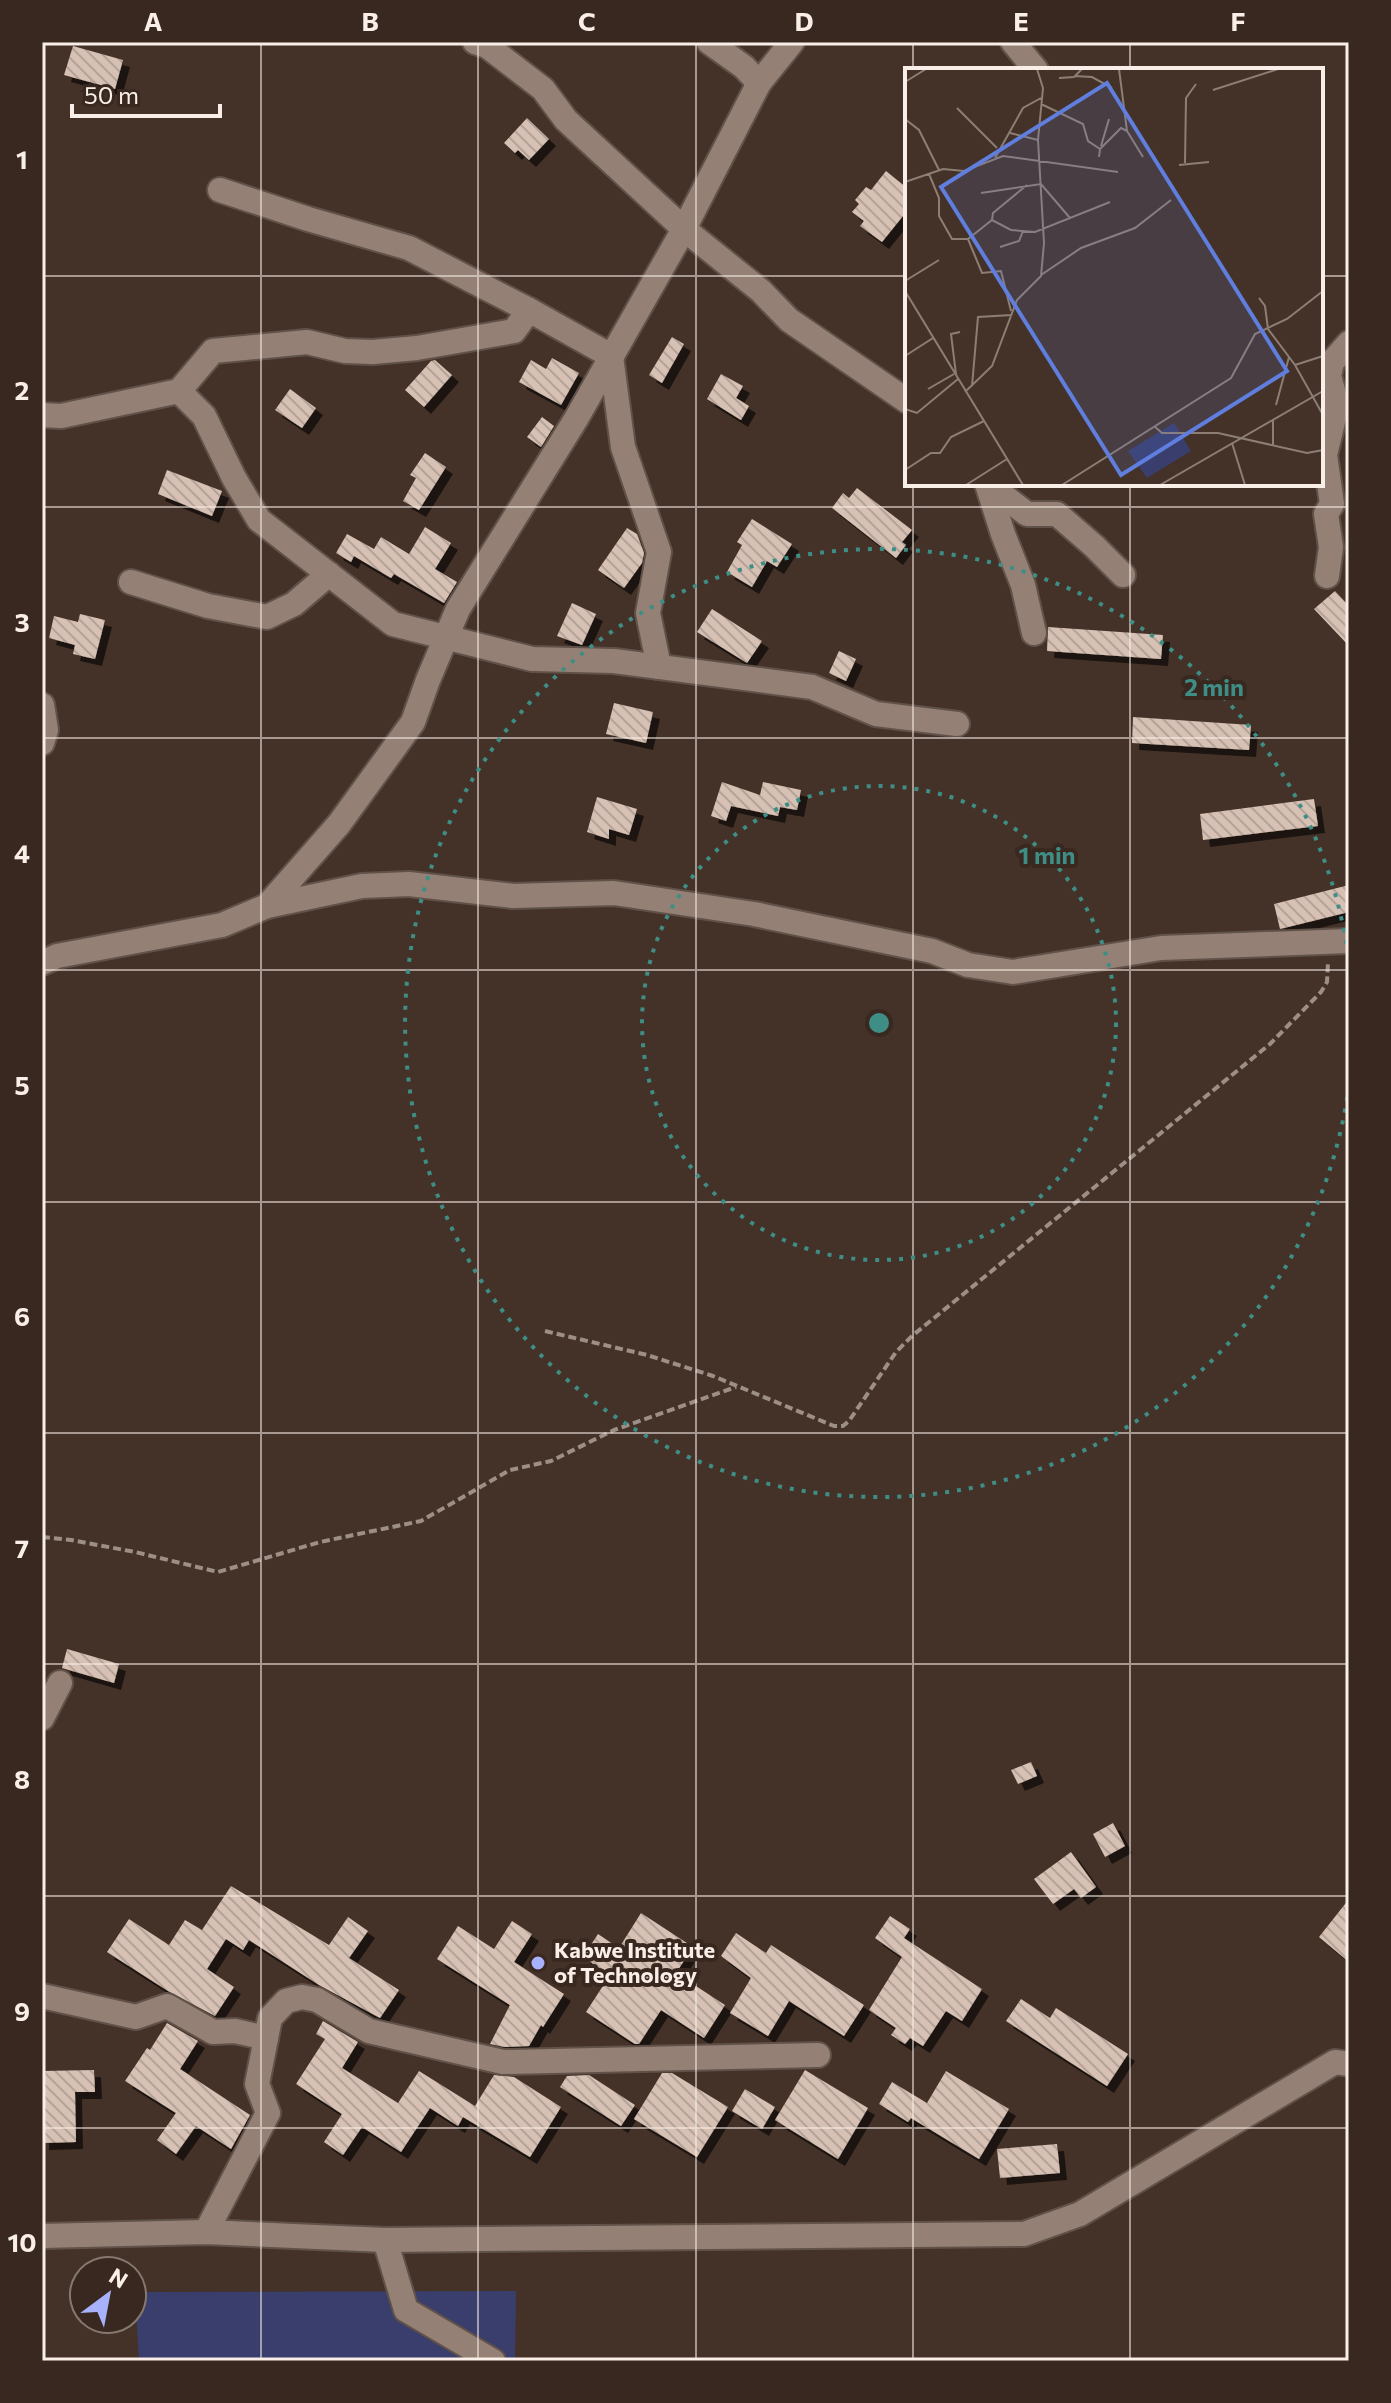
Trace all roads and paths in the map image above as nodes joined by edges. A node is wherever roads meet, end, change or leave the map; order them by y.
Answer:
1 (475, 42) edge
2 (709, 42) edge
3 (792, 42) edge
4 (1013, 42) edge
5 (1034, 68) edge
6 (759, 83) junction
7 (220, 190) dead end
8 (684, 229) junction
9 (529, 310) junction
10 (1349, 343) edge
11 (1327, 354) edge
12 (611, 356) junction
13 (179, 391) junction
14 (905, 400) edge
15 (42, 415) edge
16 (989, 486) edge
17 (991, 486) edge
18 (329, 574) junction
19 (1123, 575) dead end
20 (1327, 576) dead end
21 (131, 582) dead end
22 (1034, 633) dead end
23 (447, 636) junction
24 (659, 667) junction
25 (42, 705) edge
26 (957, 724) dead end
27 (42, 743) edge
28 (267, 906) junction
29 (1341, 943) edge
30 (42, 963) edge
31 (545, 1331) dead end
32 (739, 1386) junction
33 (42, 1537) edge
34 (60, 1683) dead end
35 (42, 1718) edge
36 (42, 1996) edge
37 (266, 2038) junction
38 (818, 2055) dead end
39 (1344, 2057) edge
40 (206, 2232) junction
41 (42, 2236) edge
42 (385, 2240) junction
43 (493, 2361) edge

1 - 8 street
2 - 6 street
3 - 6 street
4 - 5 street
6 - 8 street
7 - 9 street
8 - 12 street
8 - 14 street
9 - 12 street
9 - 13 street
10 - 11 street
11 - 20 street
12 - 23 street
12 - 24 street
13 - 15 street
13 - 18 street
16 - 22 street
17 - 19 street
18 - 21 street
18 - 23 street
23 - 24 street
23 - 28 street
24 - 26 street
25 - 27 street
28 - 29 street
28 - 30 street
29 - 32 path
31 - 32 path
32 - 33 path
34 - 35 street
36 - 37 street
37 - 38 street
37 - 40 street
39 - 42 street
40 - 41 street
40 - 42 street
42 - 43 street

